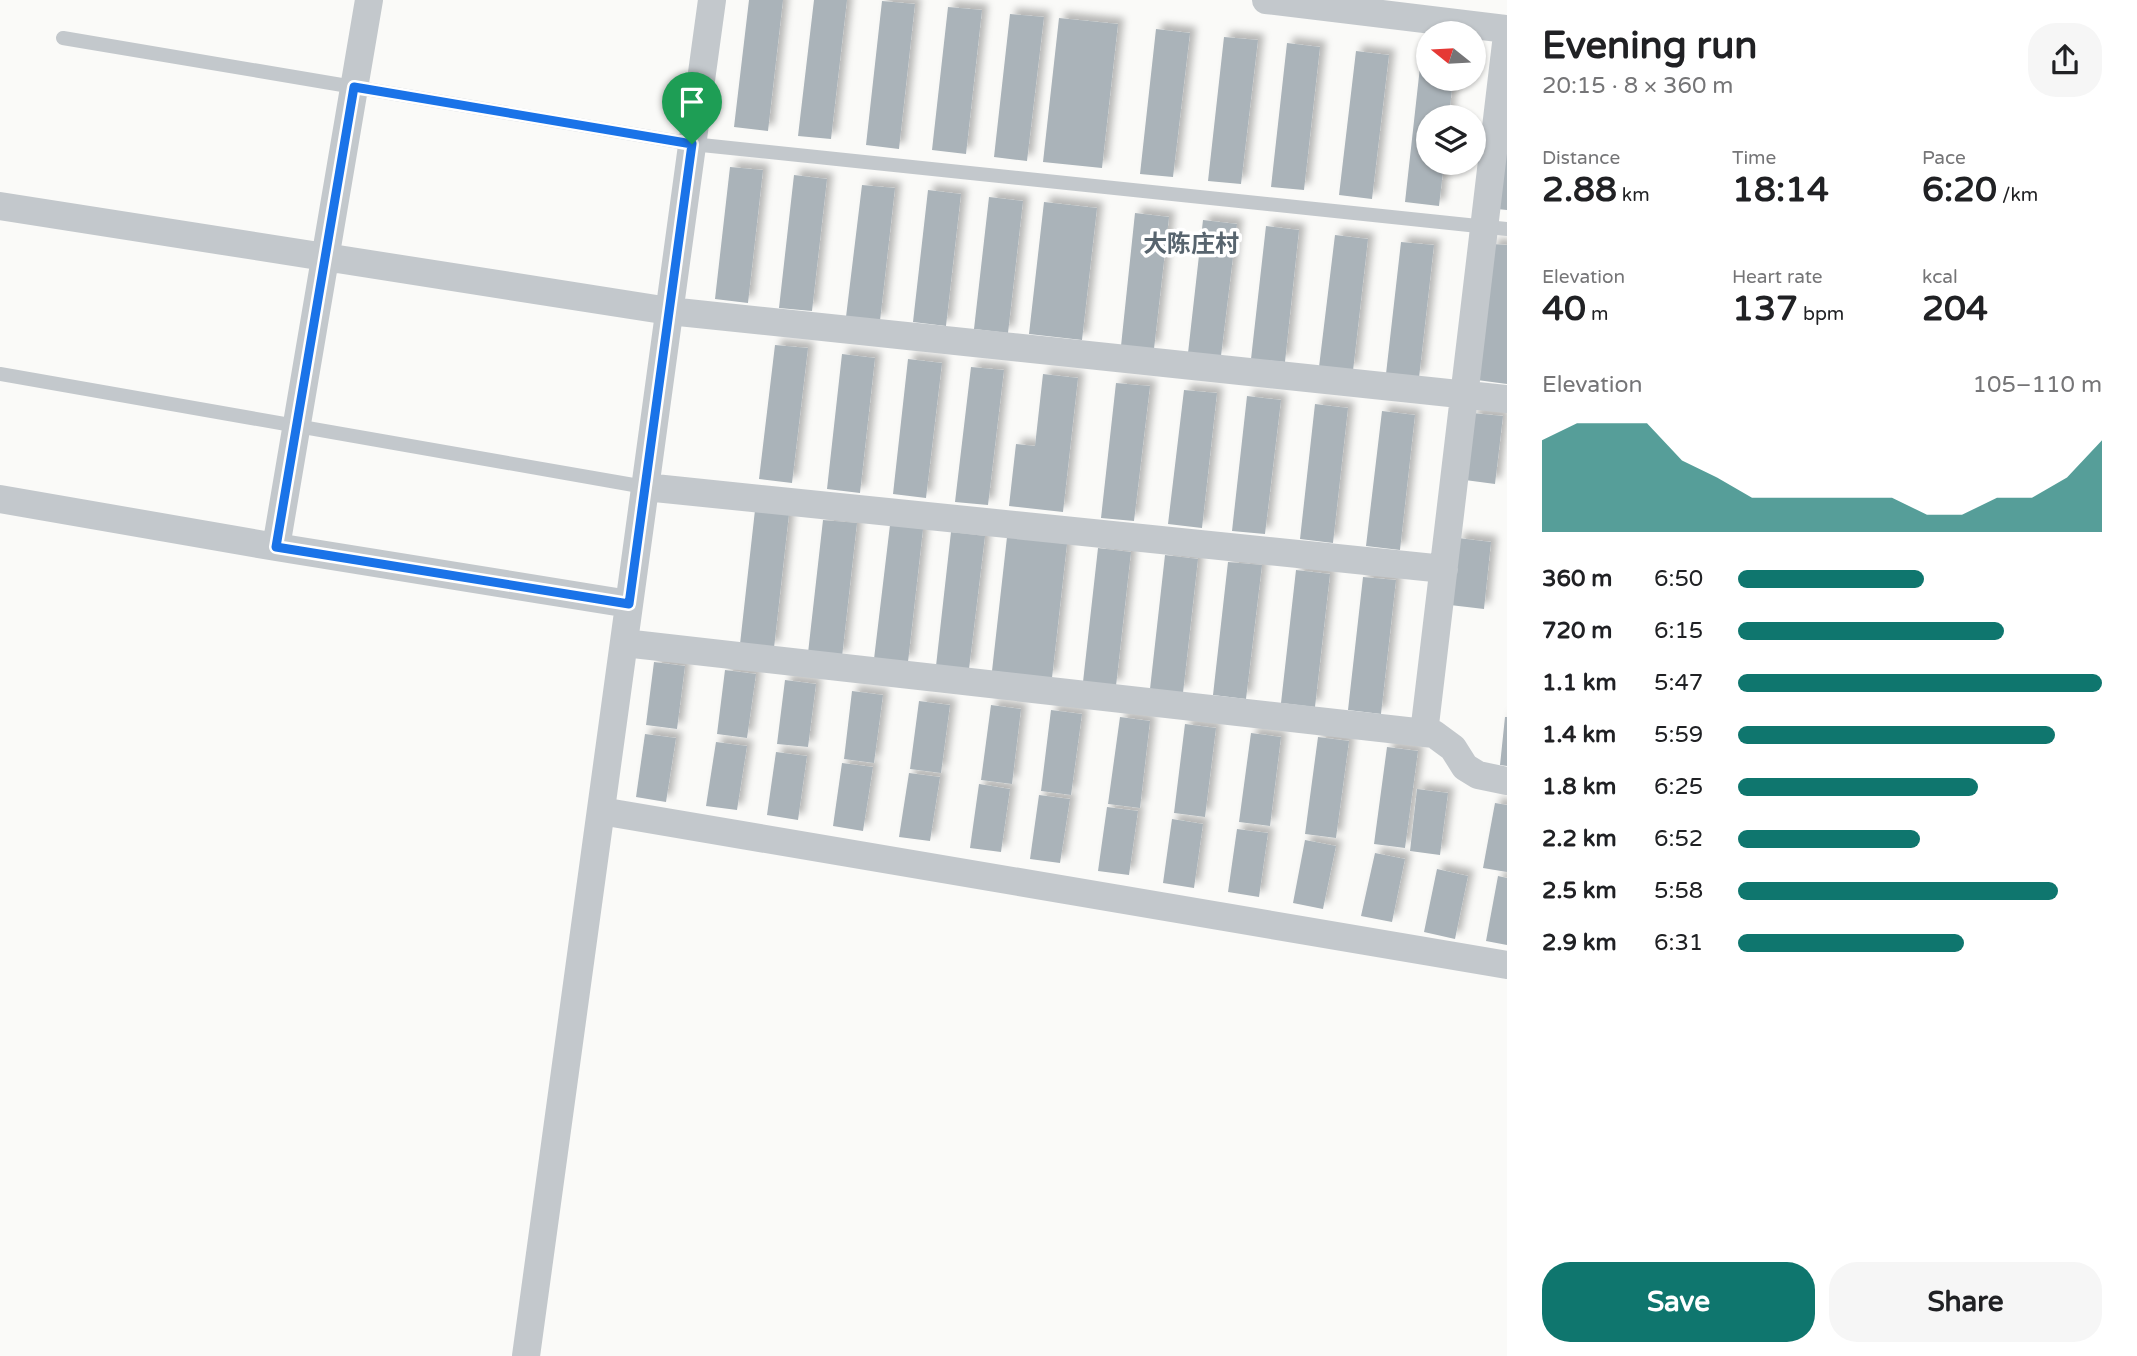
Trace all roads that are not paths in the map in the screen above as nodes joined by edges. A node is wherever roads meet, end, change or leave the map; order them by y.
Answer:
1 (369, 0) edge
2 (712, 0) edge
3 (1266, 0) edge
4 (1507, 29) edge
5 (1507, 35) edge
6 (63, 38) dead end
7 (354, 87) junction
8 (692, 144) junction
9 (0, 206) edge
10 (1495, 228) edge
11 (325, 257) junction
12 (669, 311) junction
13 (0, 374) edge
14 (1464, 395) junction
15 (1507, 400) edge
16 (296, 426) junction
17 (645, 487) junction
18 (0, 499) edge
19 (276, 547) junction
20 (1444, 569) junction
21 (629, 604) junction
22 (624, 643) junction
23 (1424, 733) junction
24 (1507, 781) edge
25 (601, 811) junction
26 (1507, 965) edge
27 (526, 1356) edge

1 - 7 street
2 - 8 street
3 - 4 street
5 - 10 street
6 - 7 lane
7 - 8 lane
7 - 11 street
8 - 10 lane
8 - 12 street
9 - 11 street
10 - 14 street
11 - 12 street
11 - 16 street
12 - 14 street
12 - 17 street
13 - 16 lane
14 - 15 street
14 - 20 street
16 - 17 lane
16 - 19 street
17 - 20 street
17 - 21 street
18 - 19 street
19 - 21 street
20 - 23 street
21 - 22 street
22 - 23 street
22 - 25 street
23 - 24 street
25 - 26 street
25 - 27 street

